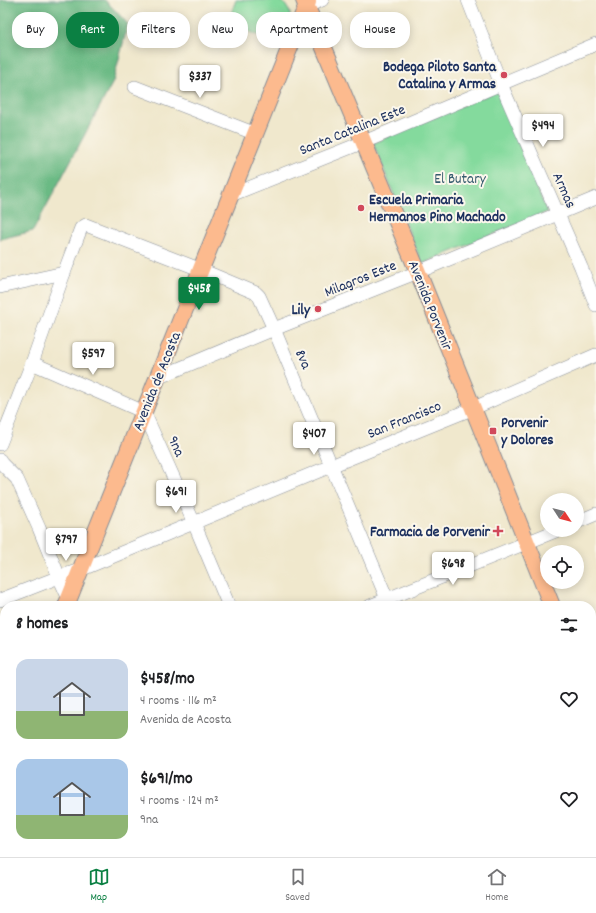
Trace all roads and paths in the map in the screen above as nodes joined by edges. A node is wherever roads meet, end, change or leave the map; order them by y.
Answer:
1 (322, 0) edge
2 (468, 0) edge
3 (303, 2) edge
4 (596, 44) edge
5 (501, 84) junction
6 (135, 87) dead end
7 (256, 134) junction
8 (364, 142) junction
9 (231, 195) junction
10 (596, 198) edge
11 (558, 214) junction
12 (201, 270) junction
13 (64, 272) junction
14 (418, 272) junction
15 (0, 287) edge
16 (596, 305) edge
17 (274, 329) junction
18 (596, 355) edge
19 (32, 363) junction
20 (158, 378) junction
21 (474, 408) junction
22 (144, 412) junction
23 (0, 444) edge
24 (0, 460) edge
25 (331, 466) junction
26 (596, 514) edge
27 (584, 519) edge
28 (194, 523) junction
29 (541, 537) edge
30 (526, 543) junction
31 (80, 570) junction
32 (59, 577) junction
33 (0, 600) edge
34 (67, 601) edge
35 (69, 601) edge
36 (227, 601) edge
37 (389, 601) edge
38 (391, 601) edge
39 (550, 601) edge

1 - 3 street
2 - 5 street, Armas
3 - 7 main road, Avenida de Acosta
3 - 8 main road, Avenida Porvenir
4 - 5 street, Santa Catalina Este
5 - 8 street, Santa Catalina Este
5 - 11 street, Armas
6 - 7 street
7 - 9 main road, Avenida de Acosta
8 - 9 street, Santa Catalina Este
8 - 14 main road, Avenida Porvenir
9 - 12 main road, Avenida de Acosta
10 - 11 street, Milagros Este
11 - 14 street, Milagros Este
11 - 16 street, Armas
12 - 13 street, 8va
12 - 17 street, 8va
12 - 20 main road, Avenida de Acosta
13 - 15 street
13 - 19 street
14 - 17 street, Milagros Este
14 - 21 main road, Avenida Porvenir
17 - 20 street, Milagros Este
17 - 25 street, 8va
18 - 21 street, San Francisco
19 - 22 street
19 - 23 street
20 - 22 main road, Avenida de Acosta
21 - 25 street, San Francisco
21 - 30 main road, Avenida Porvenir
22 - 28 street, 9na
22 - 31 main road, Avenida de Acosta
24 - 32 street
25 - 28 street, San Francisco
25 - 37 street, 8va
26 - 27 street
28 - 31 street, San Francisco
28 - 36 street, 9na
29 - 30 street
30 - 38 street
30 - 39 main road, Avenida Porvenir
31 - 32 street, San Francisco
31 - 35 main road, Avenida de Acosta
32 - 33 street, San Francisco
32 - 34 street

